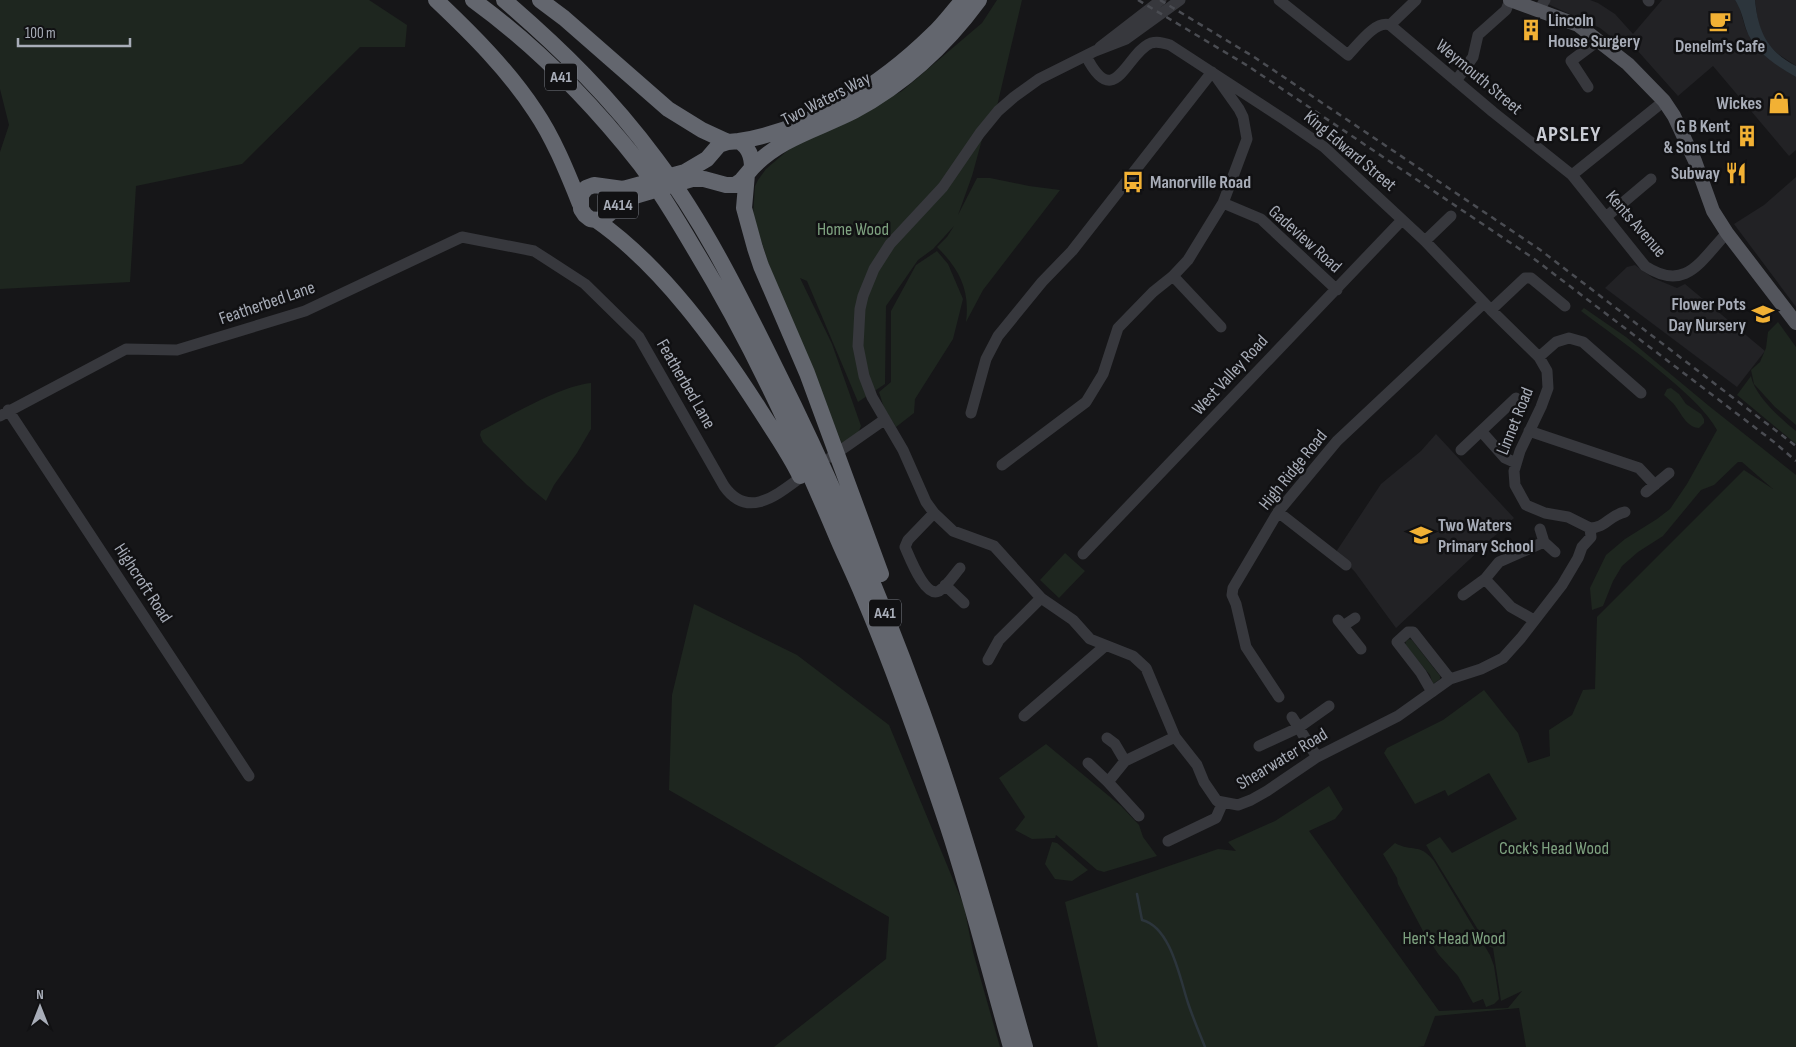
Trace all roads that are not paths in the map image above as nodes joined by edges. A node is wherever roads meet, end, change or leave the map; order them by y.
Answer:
1 (436, 0) edge
2 (473, 0) edge
3 (504, 0) edge
4 (540, 0) edge
5 (963, 0) edge
6 (979, 0) edge
7 (1161, 0) edge
8 (1180, 0) edge
9 (1280, 0) edge
10 (1416, 0) edge
11 (1510, 0) edge
12 (1542, 5) edge
13 (1390, 25) junction
14 (1599, 40) junction
15 (1090, 53) junction
16 (1213, 73) junction
17 (1456, 81) junction
18 (1588, 87) dead end
19 (1664, 101) junction
20 (1259, 104) junction
21 (1243, 116) junction
22 (733, 141) junction
23 (749, 171) junction
24 (1572, 175) junction
25 (1651, 179) dead end
26 (1223, 203) junction
27 (580, 204) junction
28 (1451, 216) dead end
29 (1606, 217) junction
30 (596, 220) junction
31 (1402, 220) junction
32 (1728, 233) junction
33 (1425, 241) junction
34 (1173, 276) junction
35 (1337, 290) junction
36 (1565, 306) dead end
37 (1487, 307) junction
38 (1796, 323) edge
39 (1221, 327) dead end
40 (1524, 343) joint
41 (1539, 357) junction
42 (1641, 393) dead end
43 (1516, 398) dead end
44 (4, 413) edge
45 (970, 413) dead end
46 (884, 420) junction
47 (1481, 431) junction
48 (1529, 431) junction
49 (1461, 450) dead end
50 (1516, 463) junction
51 (1002, 465) dead end
52 (1669, 473) dead end
53 (1278, 512) junction
54 (1625, 512) dead end
55 (934, 513) junction
56 (1590, 528) junction
57 (1540, 529) dead end
58 (835, 533) junction
59 (1544, 542) junction
60 (1555, 552) dead end
61 (1082, 554) dead end
62 (1346, 565) dead end
63 (960, 568) dead end
64 (1485, 579) junction
65 (946, 585) junction
66 (1462, 595) dead end
67 (1041, 598) junction
68 (965, 601) dead end
69 (1354, 618) dead end
70 (1534, 620) junction
71 (1105, 646) junction
72 (1360, 649) dead end
73 (988, 660) dead end
74 (1450, 679) junction
75 (1432, 692) junction
76 (1279, 697) dead end
77 (1329, 706) dead end
78 (923, 712) junction
79 (1024, 716) dead end
80 (1292, 717) dead end
81 (1298, 728) junction
82 (1175, 737) junction
83 (1107, 738) dead end
84 (1259, 746) dead end
85 (1316, 757) junction
86 (1125, 761) junction
87 (1088, 763) dead end
88 (249, 776) dead end
89 (1108, 782) junction
90 (1222, 802) junction
91 (1139, 816) dead end
92 (1168, 841) dead end
93 (1011, 1047) edge
94 (1025, 1047) edge

1 - 27 highway
2 - 58 highway, A41
3 - 78 highway, A41
4 - 22 highway
5 - 22 highway, Two Waters Way / A414
6 - 23 highway, Two Waters Way / A414
7 - 15 street
8 - 15 street
9 - 13 street
10 - 13 street
11 - 12 main road
11 - 17 street
12 - 14 main road
13 - 17 street, Weymouth Street
14 - 18 street
14 - 19 main road
15 - 16 street, King Edward Street
15 - 46 street
16 - 20 street, King Edward Street
16 - 21 street
16 - 45 street
17 - 24 street, Weymouth Street
19 - 24 street
19 - 32 main road
20 - 21 street
20 - 31 street, King Edward Street
21 - 26 street
22 - 23 highway
22 - 27 highway, A414
23 - 30 highway, A414
23 - 78 highway
24 - 29 street, Kents Avenue
25 - 29 street
26 - 34 street
26 - 35 street, Gadeview Road
27 - 30 highway, A414
28 - 33 street
29 - 32 street, Kents Avenue
30 - 58 highway, A41
31 - 33 street, King Edward Street
31 - 35 street, West Valley Road
32 - 38 main road
33 - 37 street, King Edward Street
34 - 39 street
34 - 51 street
35 - 61 street, West Valley Road
36 - 37 street, High Ridge Road
37 - 40 street, King Edward Street
37 - 53 street, High Ridge Road
40 - 41 street, Linnet Road
41 - 42 street
41 - 48 street, Linnet Road
43 - 47 street
44 - 46 street, Featherbed Lane
44 - 88 street, Highcroft Road
46 - 55 street, Shearwater Road
47 - 49 street
47 - 50 street
48 - 50 street, Linnet Road
48 - 52 street
50 - 56 street, Linnet Road
53 - 62 street
53 - 76 street, High Ridge Road
54 - 56 street
55 - 65 street
55 - 67 street, Shearwater Road
56 - 70 street, Shearwater Road
57 - 59 street
58 - 93 highway, A41
59 - 60 street
59 - 64 street
63 - 65 street
64 - 66 street
64 - 70 street
65 - 68 street
67 - 71 street, Shearwater Road
67 - 73 street
69 - 72 street
70 - 74 street, Shearwater Road
71 - 79 street
71 - 82 street, Shearwater Road
74 - 75 street, Shearwater Road
74 - 75 street
75 - 85 street, Shearwater Road
77 - 81 street
78 - 94 highway, A41
80 - 81 street
81 - 84 street
81 - 85 street
82 - 86 street
82 - 90 street, Shearwater Road
83 - 86 street
85 - 90 street, Shearwater Road
86 - 89 street
87 - 89 street
89 - 91 street
90 - 92 street

